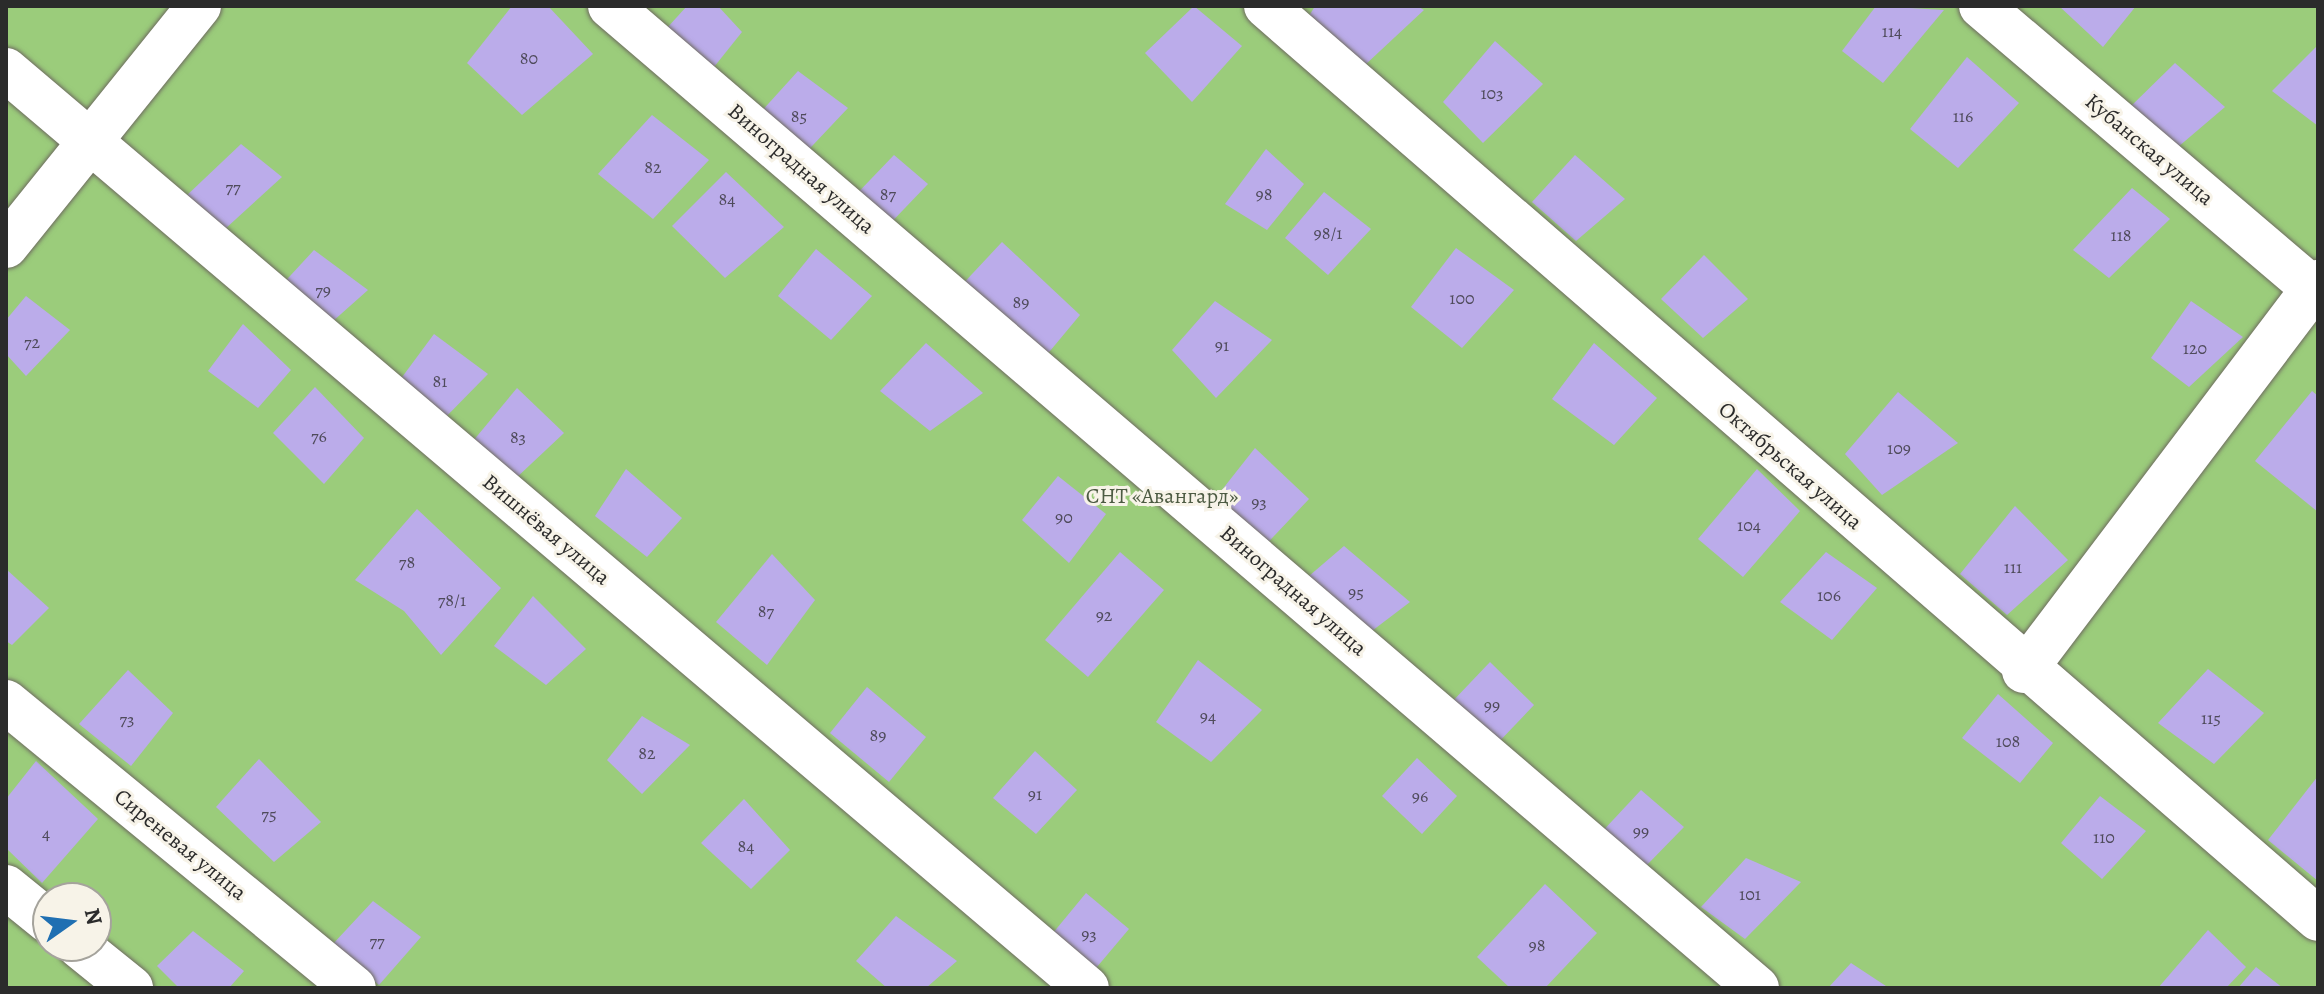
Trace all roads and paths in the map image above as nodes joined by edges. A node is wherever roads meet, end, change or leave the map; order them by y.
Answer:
1 (199, 6) edge
2 (610, 6) edge
3 (1266, 6) edge
4 (1981, 6) edge
5 (6, 70) edge
6 (90, 143) junction
7 (6, 246) edge
8 (2316, 288) edge
9 (2024, 671) junction
10 (6, 702) edge
11 (6, 887) edge
12 (32, 908) edge
13 (2318, 919) edge
14 (99, 962) edge
15 (131, 988) edge
16 (354, 988) edge
17 (1087, 988) edge
18 (1757, 988) edge

1 - 6 street
2 - 18 street, Виноградная улица
3 - 9 street, Октябрьская улица
4 - 8 street, Кубанская улица
5 - 6 street, Вишнёвая улица
6 - 7 street
6 - 17 street, Вишнёвая улица
8 - 9 street
9 - 13 street, Октябрьская улица
10 - 16 street, Сиреневая улица
11 - 12 street
14 - 15 street

